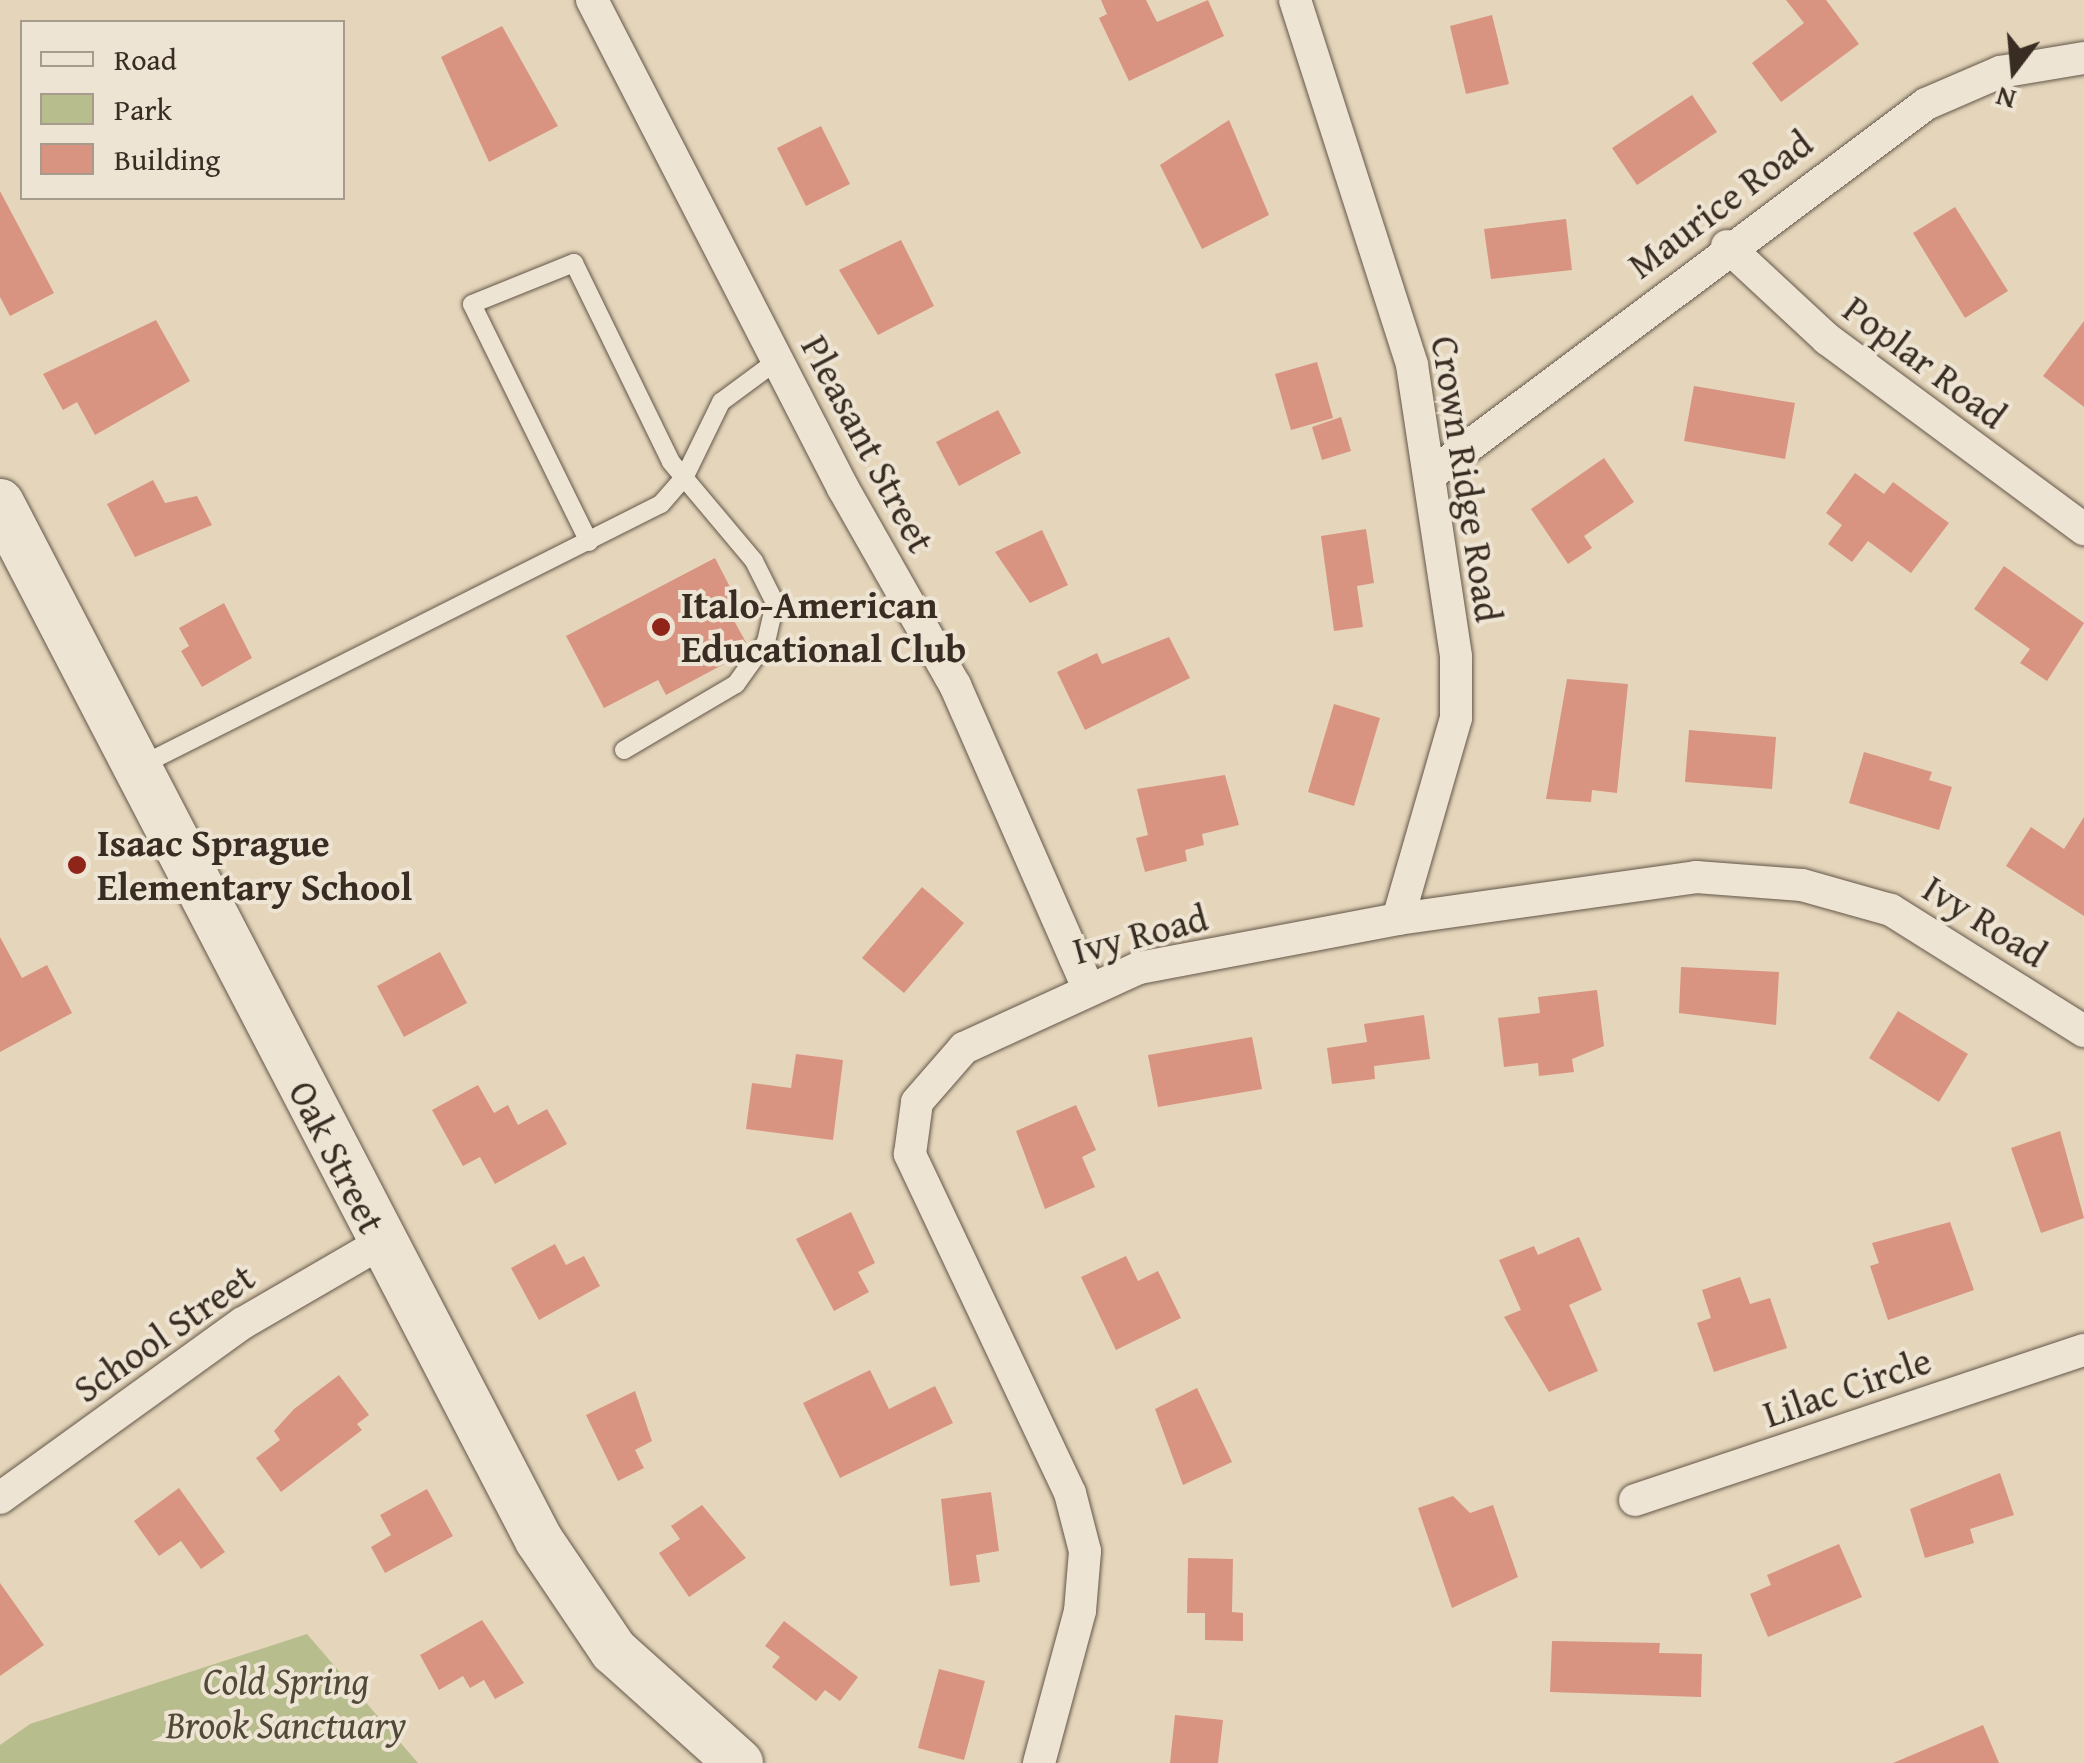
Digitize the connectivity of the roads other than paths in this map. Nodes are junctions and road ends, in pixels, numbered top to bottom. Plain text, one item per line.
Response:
1 (592, 0) edge
2 (1296, 0) edge
3 (2084, 58) edge
4 (1727, 246) junction
5 (778, 360) junction
6 (1433, 473) junction
7 (684, 478) junction
8 (0, 503) edge
9 (2084, 529) edge
10 (590, 542) junction
11 (624, 750) dead end
12 (136, 767) junction
13 (1398, 919) junction
14 (1088, 986) junction
15 (2084, 1031) edge
16 (381, 1243) junction
17 (2084, 1350) edge
18 (0, 1498) edge
19 (1635, 1500) dead end
20 (739, 1763) edge
21 (1039, 1763) edge

1 - 5 street, Pleasant Street
2 - 6 street, Crown Ridge Road
3 - 4 street, Maurice Road
4 - 6 street, Maurice Road
4 - 9 street, Poplar Road
5 - 7 lane
5 - 14 street, Pleasant Street
6 - 13 street, Crown Ridge Road
7 - 10 lane
7 - 10 lane
7 - 11 lane
8 - 12 street, Oak Street
10 - 12 lane
12 - 16 street, Oak Street
13 - 14 street, Ivy Road
13 - 15 street, Ivy Road
14 - 21 street, Ivy Road
16 - 18 street, School Street
16 - 20 street, Oak Street
17 - 19 street, Lilac Circle

